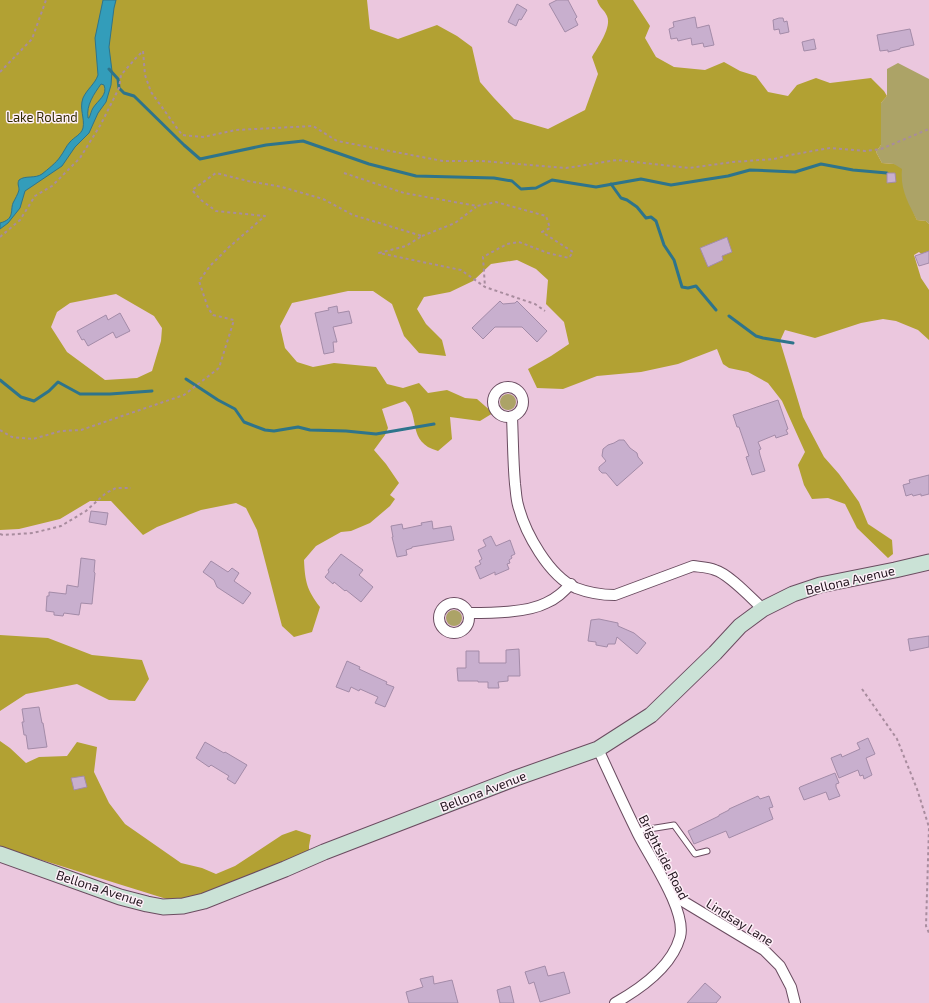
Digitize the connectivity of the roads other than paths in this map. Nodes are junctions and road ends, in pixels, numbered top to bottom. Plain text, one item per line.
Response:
1 (512, 417) dead end
2 (929, 562) edge
3 (570, 584) junction
4 (763, 609) junction
5 (469, 613) dead end
6 (598, 749) junction
7 (636, 831) junction
8 (707, 851) dead end
9 (0, 854) edge
10 (670, 894) junction
11 (615, 1003) edge
12 (795, 1003) edge

1 - 3 street
2 - 4 main road, Bellona Avenue
3 - 4 street
3 - 5 street
4 - 6 main road, Bellona Avenue
6 - 7 street, Brightside Road
6 - 9 main road, Bellona Avenue
7 - 8 lane
7 - 10 street, Brightside Road
10 - 11 street, Brightside Road
10 - 12 street, Lindsay Lane

